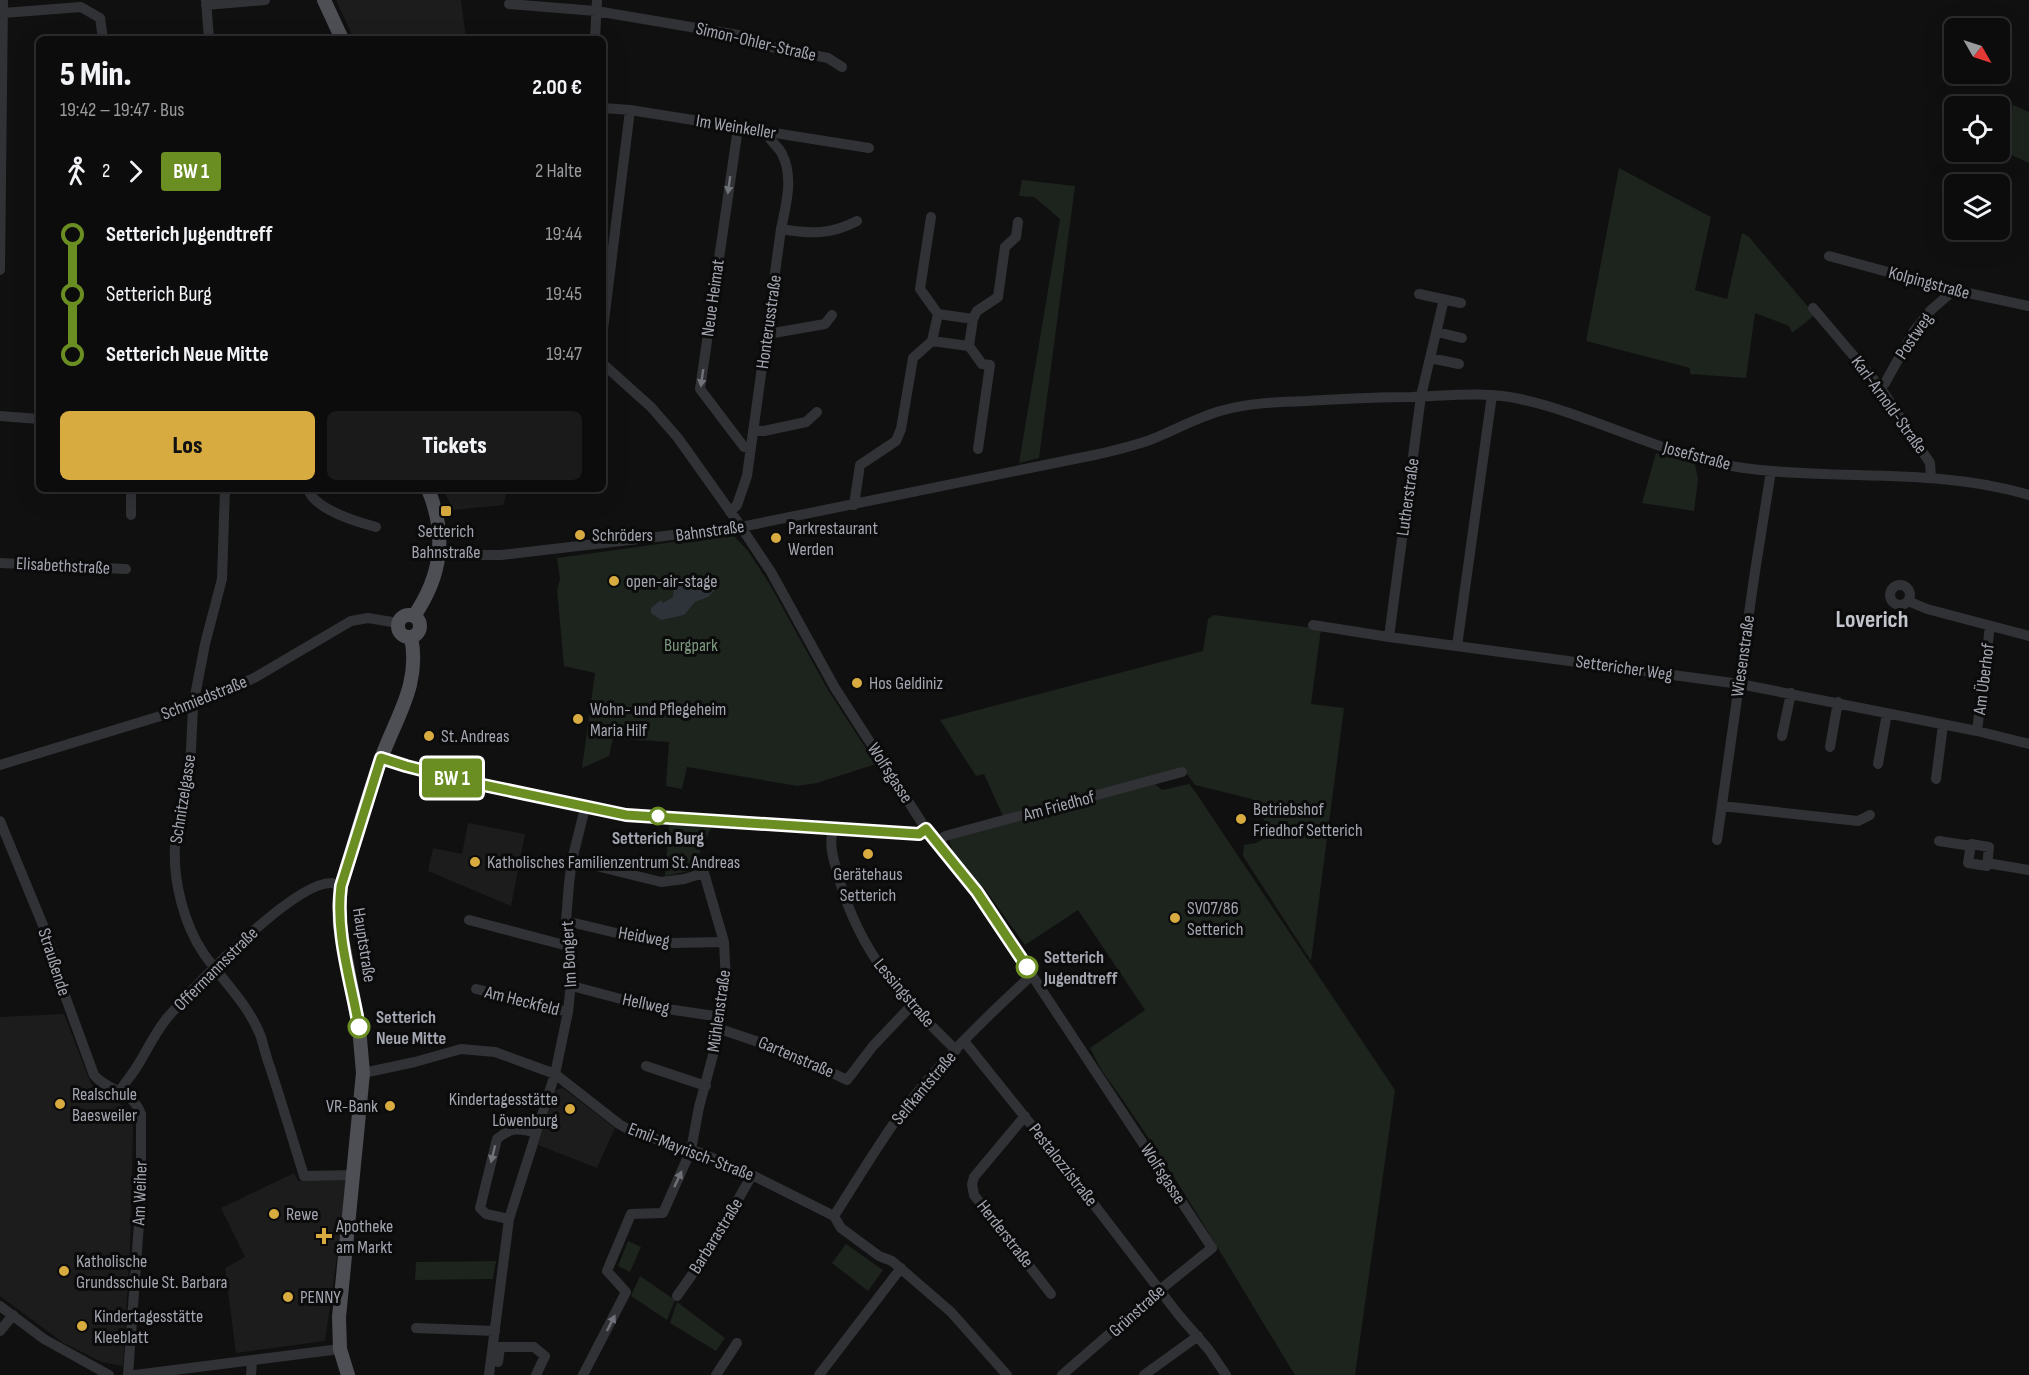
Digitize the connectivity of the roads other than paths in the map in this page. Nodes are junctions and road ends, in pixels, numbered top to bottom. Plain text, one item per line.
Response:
1 (3, 0) edge
2 (265, 0) edge
3 (324, 0) edge
4 (206, 3) edge
5 (509, 3) dead end
6 (597, 5) edge
7 (3, 13) junction
8 (103, 36) edge
9 (209, 36) edge
10 (341, 36) edge
11 (595, 36) edge
12 (842, 68) dead end
13 (606, 108) edge
14 (630, 110) junction
15 (738, 128) junction
16 (772, 132) junction
17 (869, 148) dead end
18 (931, 217) dead end
19 (857, 221) dead end
20 (1018, 222) dead end
21 (781, 229) junction
22 (1829, 256) dead end
23 (0, 270) edge
24 (1954, 290) junction
25 (1419, 294) dead end
26 (1444, 299) junction
27 (1461, 303) dead end
28 (606, 305) edge
29 (2029, 306) edge
30 (1813, 308) dead end
31 (938, 314) junction
32 (832, 315) dead end
33 (973, 319) junction
34 (1437, 332) junction
35 (768, 334) junction
36 (1462, 338) dead end
37 (932, 341) junction
38 (969, 346) junction
39 (1430, 358) junction
40 (1459, 364) dead end
41 (606, 367) edge
42 (1880, 387) junction
43 (1492, 395) junction
44 (1421, 396) junction
45 (818, 412) dead end
46 (0, 416) edge
47 (36, 419) edge
48 (753, 431) junction
49 (751, 448) junction
50 (978, 449) dead end
51 (1771, 471) junction
52 (1931, 478) junction
53 (978, 479) joint
54 (131, 492) edge
55 (225, 492) edge
56 (310, 492) edge
57 (429, 492) edge
58 (2029, 495) edge
59 (854, 505) junction
60 (730, 512) junction
61 (130, 514) dead end
62 (376, 527) dead end
63 (741, 527) junction
64 (439, 551) junction
65 (0, 563) edge
66 (126, 569) dead end
67 (1908, 602) dead end
68 (414, 616) junction
69 (398, 623) junction
70 (1312, 625) dead end
71 (1990, 626) junction
72 (2029, 636) edge
73 (411, 637) junction
74 (1389, 637) junction
75 (1457, 646) junction
76 (1740, 684) junction
77 (1791, 693) junction
78 (1838, 702) junction
79 (192, 706) junction
80 (1887, 713) junction
81 (1943, 725) junction
82 (1977, 731) junction
83 (1782, 736) dead end
84 (2029, 744) edge
85 (1830, 747) dead end
86 (381, 758) junction
87 (1878, 764) dead end
88 (0, 765) edge
89 (1182, 772) dead end
90 (1936, 779) dead end
91 (1722, 806) junction
92 (585, 808) junction
93 (1870, 815) dead end
94 (0, 821) edge
95 (833, 829) junction
96 (926, 829) junction
97 (1717, 840) dead end
98 (1939, 841) dead end
99 (937, 843) junction
100 (1971, 846) junction
101 (572, 860) junction
102 (1987, 863) junction
103 (2029, 870) edge
104 (341, 886) junction
105 (469, 920) dead end
106 (566, 921) junction
107 (724, 942) junction
108 (572, 947) junction
109 (214, 967) junction
110 (1032, 975) junction
111 (572, 986) junction
112 (476, 989) dead end
113 (911, 1006) junction
114 (568, 1012) junction
115 (722, 1017) junction
116 (720, 1029) junction
117 (964, 1041) junction
118 (956, 1050) junction
119 (646, 1066) dead end
120 (363, 1073) junction
121 (555, 1074) junction
122 (706, 1086) junction
123 (120, 1091) junction
124 (1025, 1116) junction
125 (536, 1132) junction
126 (692, 1150) junction
127 (354, 1175) junction
128 (752, 1175) junction
129 (834, 1216) junction
130 (509, 1219) junction
131 (1212, 1248) joint
132 (901, 1268) junction
133 (1161, 1289) junction
134 (1052, 1293) dead end
135 (677, 1296) dead end
136 (0, 1306) edge
137 (13, 1315) junction
138 (416, 1328) dead end
139 (0, 1331) edge
140 (495, 1332) junction
141 (1198, 1336) junction
142 (737, 1343) dead end
143 (340, 1350) junction
144 (252, 1359) junction
145 (109, 1375) edge
146 (128, 1375) edge
147 (135, 1375) edge
148 (251, 1375) edge
149 (348, 1375) edge
150 (489, 1375) edge
151 (496, 1375) edge
152 (536, 1375) edge
153 (583, 1375) edge
154 (716, 1375) edge
155 (819, 1375) edge
156 (1007, 1375) edge
157 (1062, 1375) edge
158 (1144, 1375) edge
159 (1226, 1375) edge

1 - 7 street
2 - 4 street
3 - 10 main road
4 - 9 street
5 - 6 street, Simon-Ohler-Straße
6 - 11 street
6 - 12 street, Simon-Ohler-Straße
7 - 8 street
7 - 23 street
13 - 14 street, Im Weinkeller
14 - 15 street, Im Weinkeller
14 - 28 street
15 - 16 street, Im Weinkeller
15 -> 49 street, Neue Heimat
16 - 17 street, Im Weinkeller
16 - 21 street, Honterusstraße
18 - 31 street
19 - 21 street
20 - 33 street
21 - 35 street, Honterusstraße
22 - 24 street, Kolpingstraße
24 - 29 street, Kolpingstraße
24 - 42 street, Postweg
25 - 26 street
26 - 27 street
26 - 34 street, Lutherstraße
30 - 42 street, Karl-Arnold-Straße
31 - 33 street
31 - 37 street
32 - 35 street
33 - 38 street
34 - 36 street
34 - 39 street, Lutherstraße
35 - 48 street, Honterusstraße
37 - 38 street
37 - 59 street
38 - 50 street
39 - 40 street
39 - 44 street, Lutherstraße
41 - 60 street, Wolfsgasse
42 - 52 street, Karl-Arnold-Straße
43 - 44 street, Josefstraße
43 - 51 street, Josefstraße
43 - 75 street
44 - 53 street, Josefstraße
44 - 74 street, Lutherstraße
45 - 48 street
46 - 47 street
48 - 49 street, Honterusstraße
49 - 60 street, Honterusstraße
51 - 52 street, Josefstraße
51 - 76 street, Wiesenstraße
52 - 58 street, Josefstraße
53 - 59 street, Bahnstraße
54 - 61 street
55 - 79 street, Schnitzelgasse
56 - 62 street
57 - 64 main road
59 - 63 street, Bahnstraße
60 - 63 street, Wolfsgasse
63 - 64 street, Bahnstraße
63 - 96 street, Wolfsgasse
64 - 68 main road
65 - 66 street, Elisabethstraße
67 - 71 street, Am Überhof
68 - 69 main road
68 - 73 main road
69 - 73 main road
69 - 79 street, Schmiedstraße
70 - 74 street, Settericher Weg
71 - 72 street, Am Überhof
71 - 82 street, Am Überhof
73 - 86 main road, Hauptstraße
74 - 75 street, Settericher Weg
75 - 76 street, Settericher Weg
76 - 77 street, Settericher Weg
76 - 91 street, Wiesenstraße
77 - 78 street, Settericher Weg
77 - 83 street
78 - 80 street, Settericher Weg
78 - 85 street
79 - 88 street, Schmiedstraße
79 - 109 street, Schnitzelgasse
80 - 81 street, Settericher Weg
80 - 87 street
81 - 82 street, Settericher Weg
81 - 90 street
82 - 84 street, Settericher Weg
86 - 92 street
86 - 104 main road, Hauptstraße
89 - 99 street, Am Friedhof
91 - 93 street
91 - 97 street, Wiesenstraße
92 - 95 street
92 - 101 street, Im Bongert
94 - 123 street, Straußende
95 - 96 street
95 - 113 street, Lessingstraße
96 - 99 street, Wolfsgasse
98 - 100 street
99 - 110 street, Wolfsgasse
100 - 102 street
100 - 102 street
101 - 106 street, Im Bongert
101 - 107 street, Mühlenstraße
102 - 103 street
104 - 109 street, Offermannsstraße
104 - 120 main road, Hauptstraße
105 - 108 street
106 - 107 street, Heidweg
106 - 108 street, Im Bongert
107 - 115 street, Mühlenstraße
108 - 111 street, Im Bongert
109 - 123 street, Offermannsstraße
109 - 127 street, Schnitzelgasse
110 - 117 street, Selfkantstraße
110 - 131 street, Wolfsgasse
111 - 114 street, Im Bongert
111 - 115 street, Hellweg
112 - 114 street, Am Heckfeld
113 - 116 street, Gartenstraße
113 - 118 street, Lessingstraße
114 - 121 street, Im Bongert
115 - 116 street, Mühlenstraße
116 - 122 street, Mühlenstraße
117 - 118 street, Selfkantstraße
117 - 124 street, Pestalozzistraße
118 - 129 street, Selfkantstraße
119 - 122 street
120 - 121 street, Emil-Mayrisch-Straße
120 - 127 main road, Hauptstraße
121 - 125 street, Im Bongert
121 - 126 street, Emil-Mayrisch-Straße
122 - 126 street, Mühlenstraße
123 - 146 street, Am Weiher
124 - 133 street, Pestalozzistraße
124 - 134 street, Herderstraße
125 - 130 street, Im Bongert
125 -> 130 street
126 - 128 street, Emil-Mayrisch-Straße
153 -> 126 street, Mühlenstraße
127 - 143 main road, Hauptstraße
128 - 129 street, Emil-Mayrisch-Straße
128 - 135 street, Barbarastraße
129 - 132 street, Emil-Mayrisch-Straße
130 - 140 street, Im Bongert
131 - 133 street, Grünstraße
132 - 155 street
132 - 156 street, Emil-Mayrisch-Straße
133 - 141 street, Pestalozzistraße
133 - 157 street, Grünstraße
136 - 137 street
137 - 139 street
137 - 145 street
138 - 140 street
140 - 150 street, Im Bongert
141 - 158 street
141 - 159 street, Pestalozzistraße
142 - 154 street
143 - 144 street
143 - 149 main road, Hauptstraße
144 - 147 street
144 - 148 street
151 - 152 street

